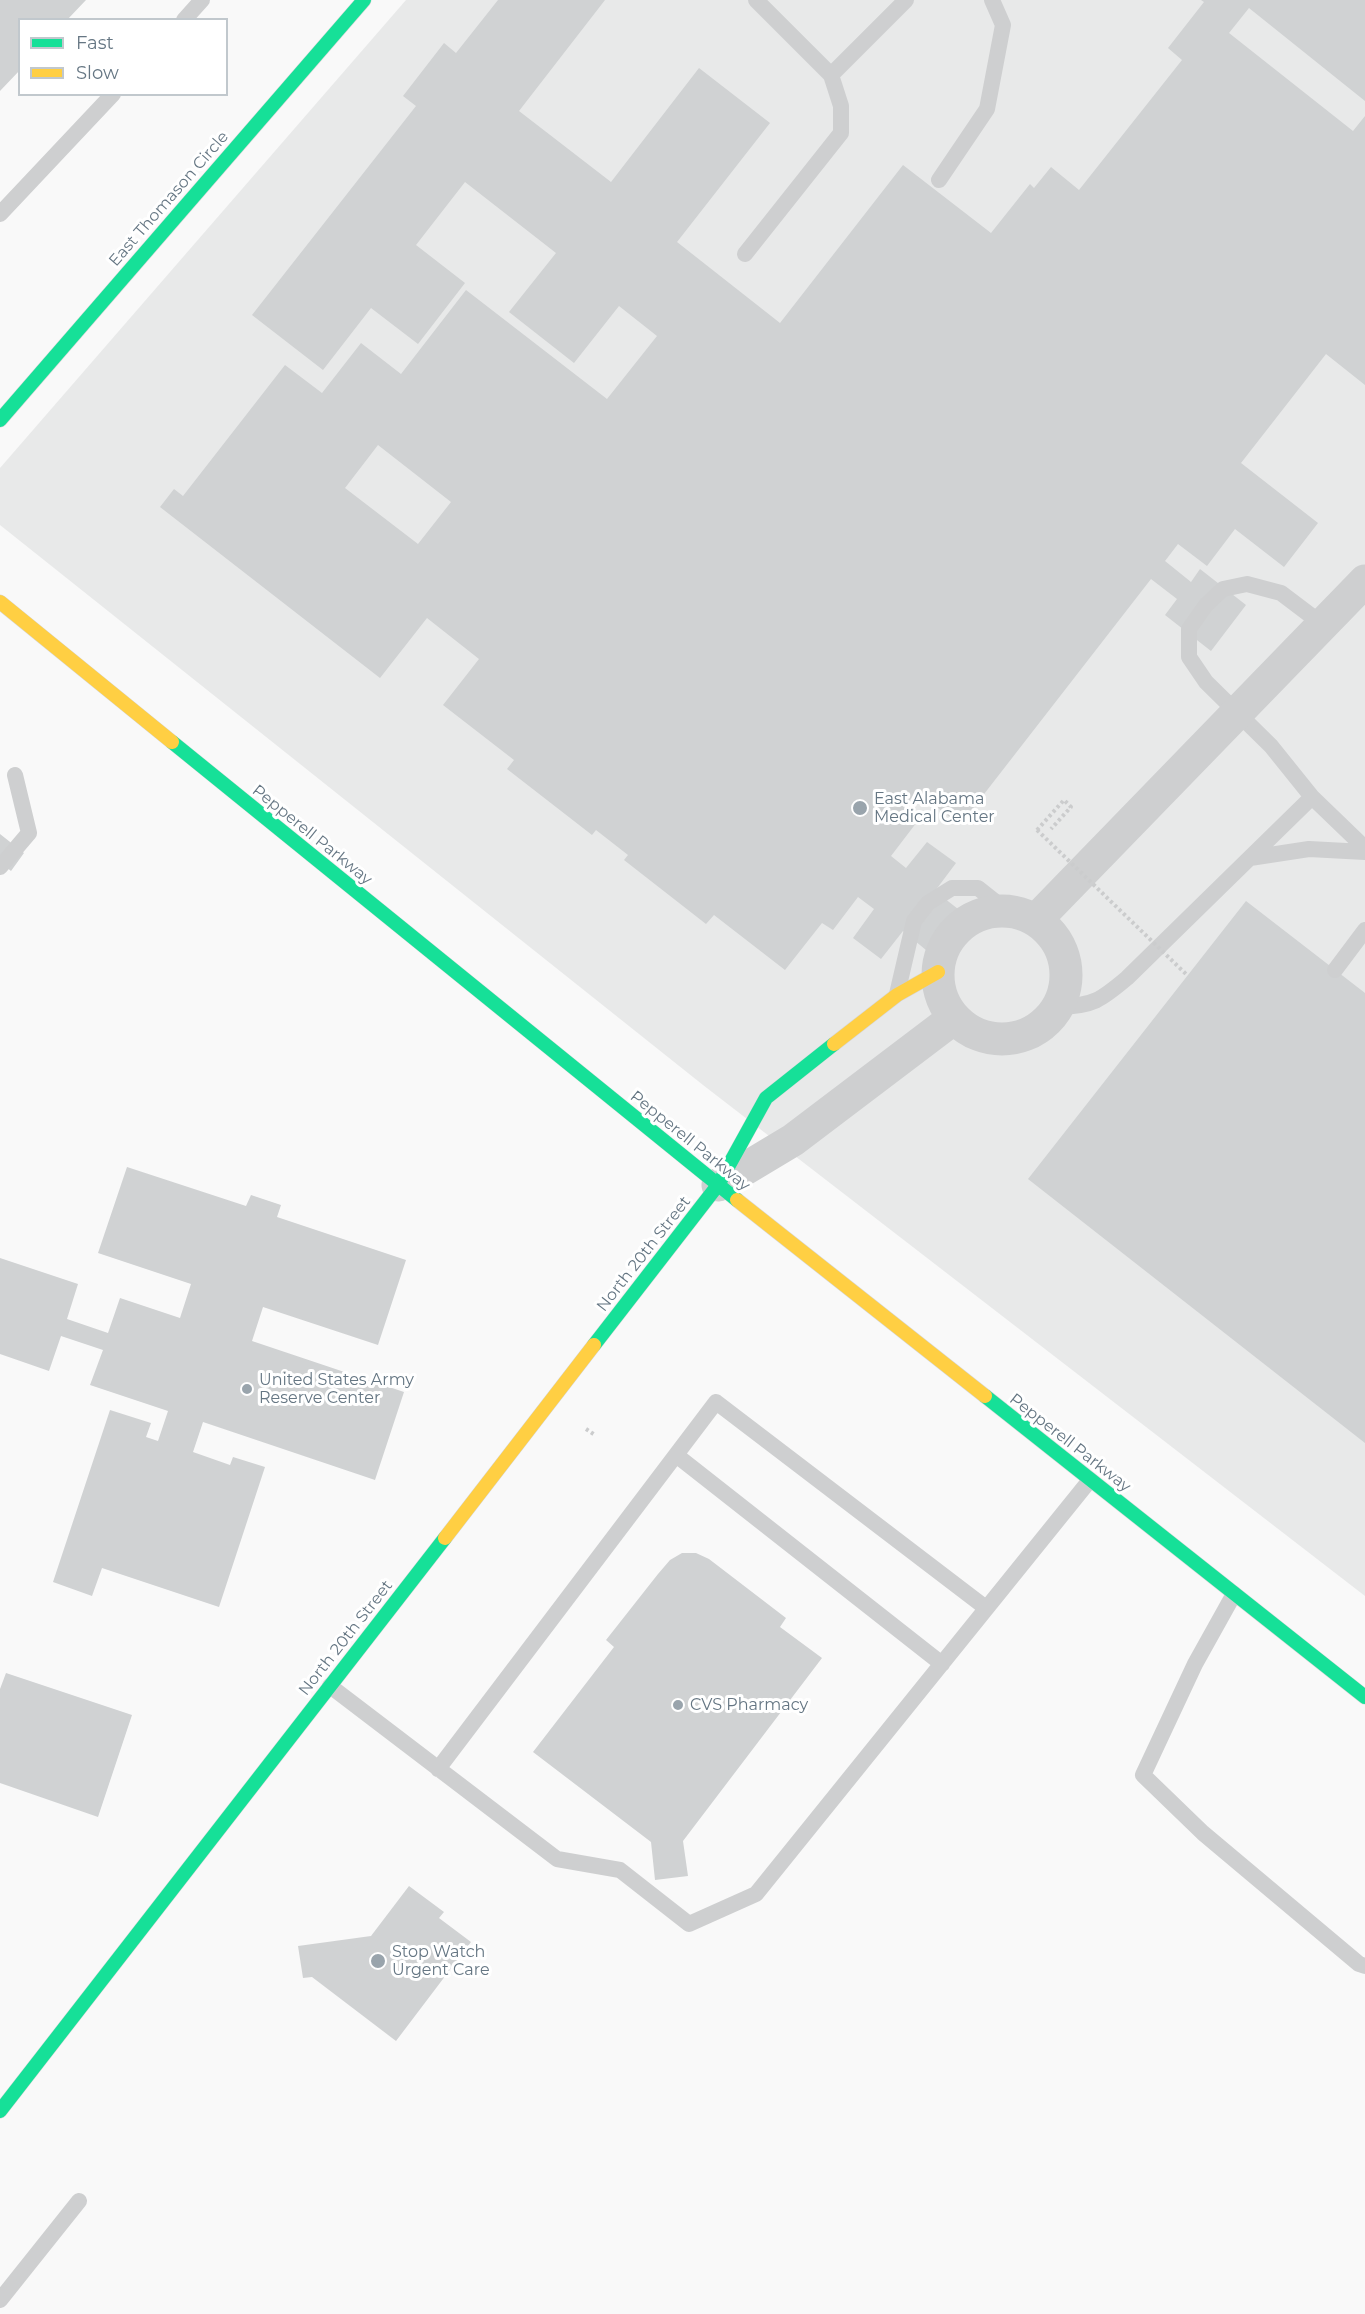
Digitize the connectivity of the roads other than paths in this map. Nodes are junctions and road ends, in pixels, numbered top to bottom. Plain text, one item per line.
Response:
1 (202, 0) edge
2 (364, 0) edge
3 (756, 0) edge
4 (905, 0) edge
5 (992, 0) edge
6 (186, 18) edge
7 (831, 75) junction
8 (111, 96) edge
9 (939, 180) dead end
10 (0, 214) edge
11 (745, 254) dead end
12 (0, 420) edge
13 (1365, 581) edge
14 (0, 602) edge
15 (1322, 624) junction
16 (1238, 713) junction
17 (7, 774) edge
18 (1312, 796) junction
19 (1365, 850) edge
20 (1250, 858) junction
21 (0, 867) edge
22 (1021, 915) junction
23 (1365, 930) edge
24 (1335, 970) dead end
25 (938, 972) junction
26 (897, 995) junction
27 (1059, 1007) junction
28 (954, 1018) junction
29 (718, 1185) junction
30 (676, 1455) junction
31 (1090, 1480) junction
32 (1234, 1594) junction
33 (986, 1608) junction
34 (942, 1664) junction
35 (330, 1686) junction
36 (1365, 1697) edge
37 (438, 1768) junction
38 (1365, 1966) edge
39 (0, 2111) edge
40 (79, 2201) dead end
41 (0, 2300) edge

1 - 6 lane
2 - 12 street, East Thomason Circle
3 - 7 lane
4 - 7 lane
5 - 9 lane
7 - 11 lane
8 - 10 lane
13 - 15 street
14 - 29 street, Pepperell Parkway
15 - 16 street
15 - 16 lane
16 - 18 lane
16 - 22 street
17 - 21 lane
18 - 19 lane
18 - 20 lane
19 - 20 lane
20 - 27 lane
22 - 25 street
22 - 26 lane
22 - 27 street
23 - 24 lane
25 - 26 street, North 20th Street
25 - 28 street
26 - 29 street, North 20th Street
27 - 28 street
28 - 29 street
29 - 31 street, Pepperell Parkway
29 - 35 street, North 20th Street
30 - 33 lane
30 - 34 lane
30 - 37 lane
31 - 32 street, Pepperell Parkway
31 - 33 lane
32 - 36 street, Pepperell Parkway
32 - 38 lane
33 - 34 lane
34 - 37 lane
35 - 37 lane
35 - 39 street, North 20th Street
40 - 41 lane

